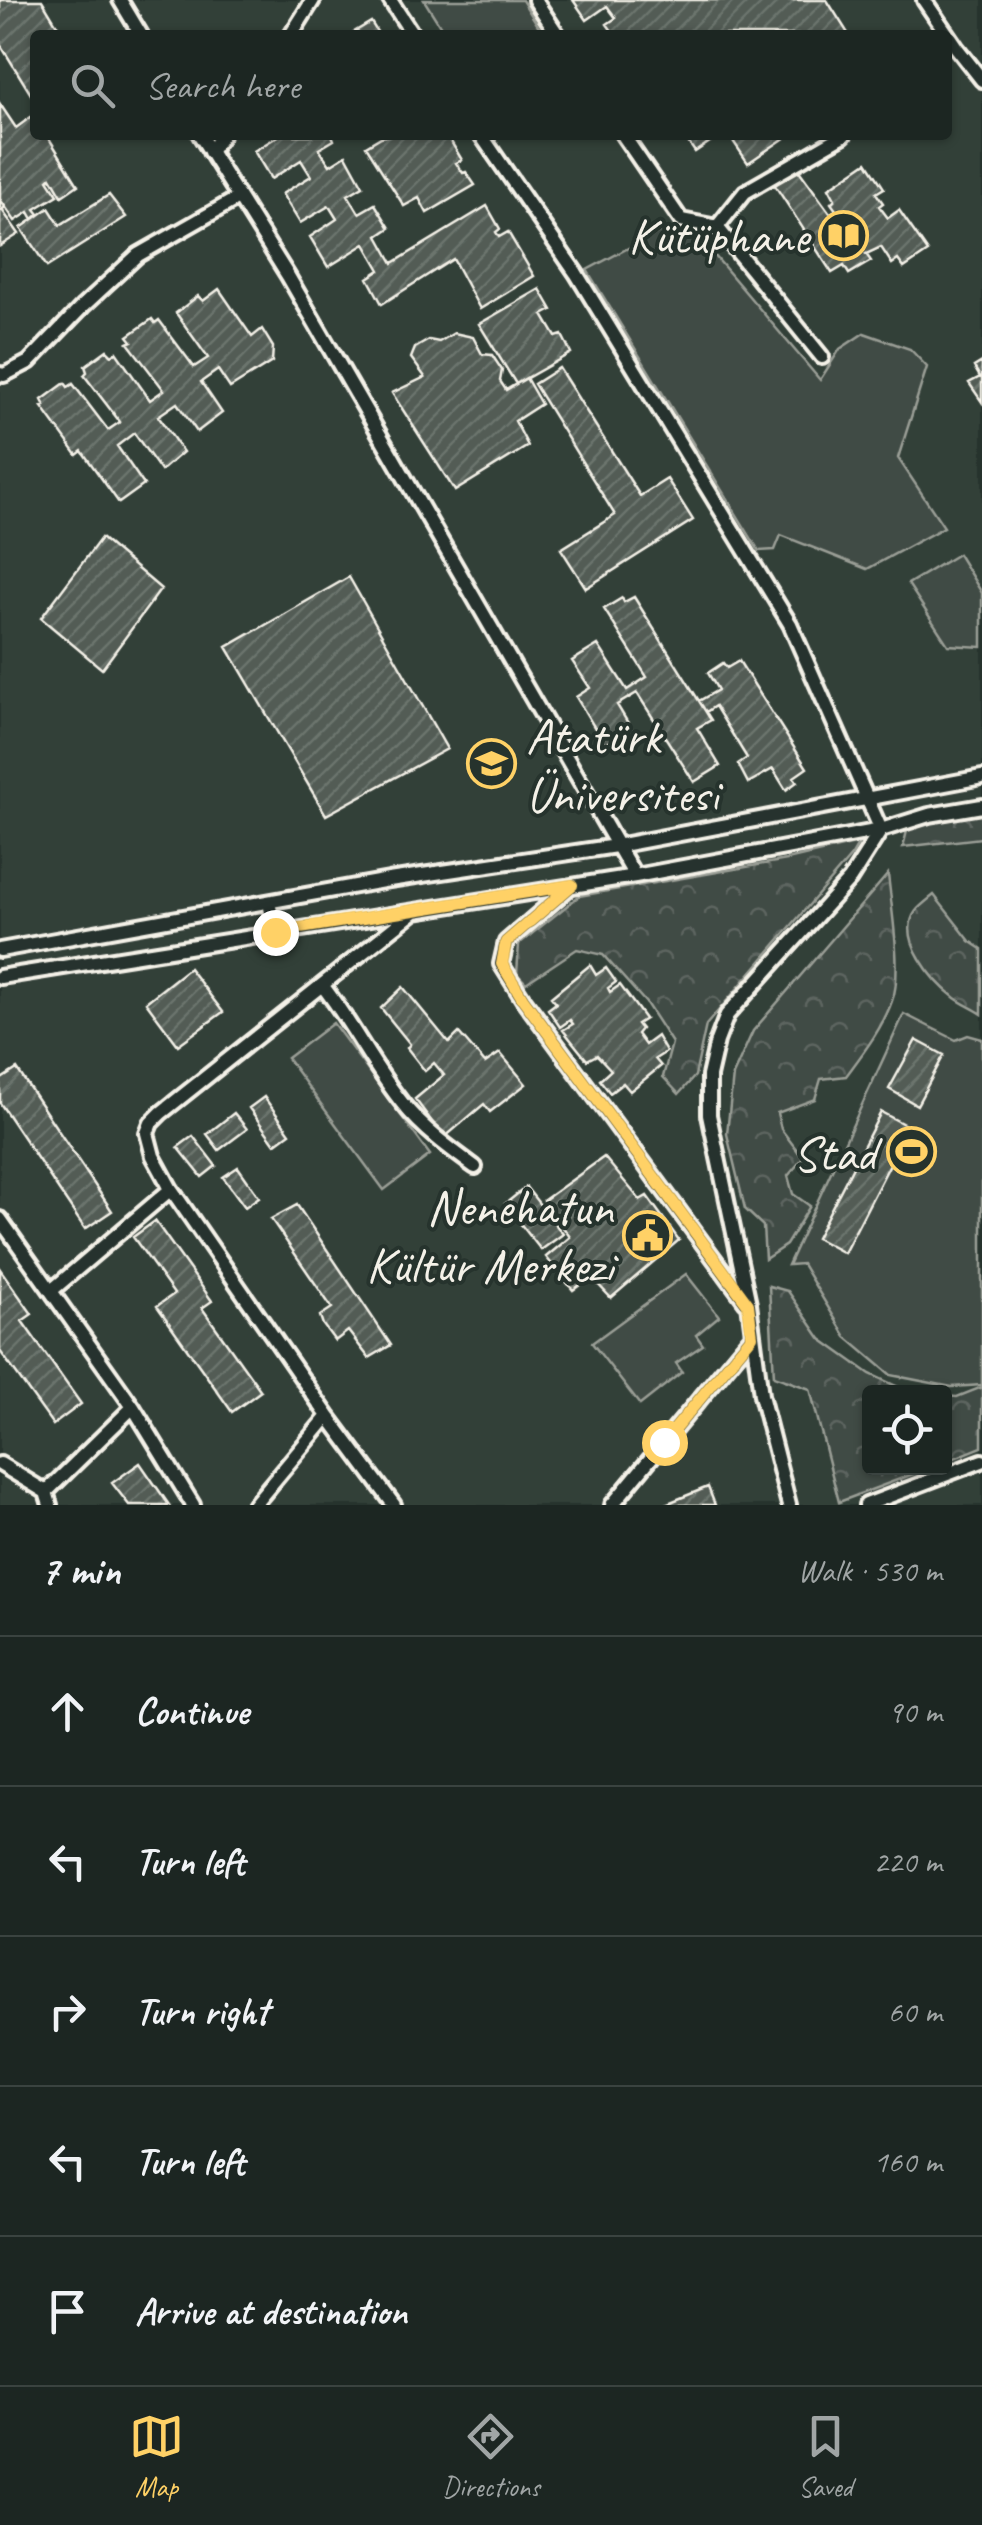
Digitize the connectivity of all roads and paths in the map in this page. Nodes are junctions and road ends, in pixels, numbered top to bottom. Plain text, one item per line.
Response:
1 (120, 0) edge
2 (313, 0) edge
3 (390, 0) edge
4 (534, 0) edge
5 (924, 0) edge
6 (138, 30) edge
7 (294, 30) edge
8 (410, 30) edge
9 (555, 30) edge
10 (940, 30) edge
11 (952, 51) edge
12 (982, 80) edge
13 (203, 140) edge
14 (218, 140) edge
15 (484, 140) edge
16 (626, 140) edge
17 (835, 140) edge
18 (210, 152) junction
19 (238, 198) junction
20 (717, 227) junction
21 (822, 356) dead end
22 (1, 376) edge
23 (982, 776) edge
24 (868, 799) junction
25 (982, 806) edge
26 (880, 830) junction
27 (616, 846) junction
28 (634, 876) junction
29 (572, 885) junction
30 (270, 902) junction
31 (417, 910) junction
32 (275, 932) junction
33 (57, 940) junction
34 (0, 950) edge
35 (64, 967) junction
36 (0, 977) edge
37 (322, 985) junction
38 (475, 1167) dead end
39 (171, 1189) junction
40 (0, 1219) edge
41 (51, 1291) junction
42 (748, 1304) junction
43 (752, 1336) junction
44 (133, 1407) junction
45 (328, 1416) junction
46 (982, 1461) edge
47 (0, 1464) edge
48 (48, 1498) edge
49 (194, 1505) edge
50 (254, 1505) edge
51 (394, 1505) edge
52 (612, 1505) edge
53 (788, 1505) edge
54 (866, 1505) edge

1 - 6 street
2 - 7 street
3 - 8 street
4 - 9 street
5 - 10 street
11 - 12 street
13 - 18 street
14 - 18 street
15 - 24 street
16 - 20 street
17 - 20 street
18 - 19 street
19 - 22 street
19 - 27 street
20 - 21 street
23 - 24 street
24 - 26 street
24 - 27 street
25 - 26 street
26 - 28 street
26 - 42 street
27 - 28 street
27 - 30 street
28 - 29 street
29 - 31 street
29 - 42 street
30 - 32 street
30 - 33 street
31 - 32 street
31 - 37 street
32 - 35 street
33 - 34 street
33 - 35 street
35 - 36 street
37 - 38 street
37 - 39 street
39 - 41 street
39 - 45 street
40 - 41 street
41 - 44 street
42 - 43 street
43 - 52 street
43 - 53 street
44 - 48 street
44 - 49 street
45 - 50 street
45 - 51 street
46 - 54 street
47 - 48 street

